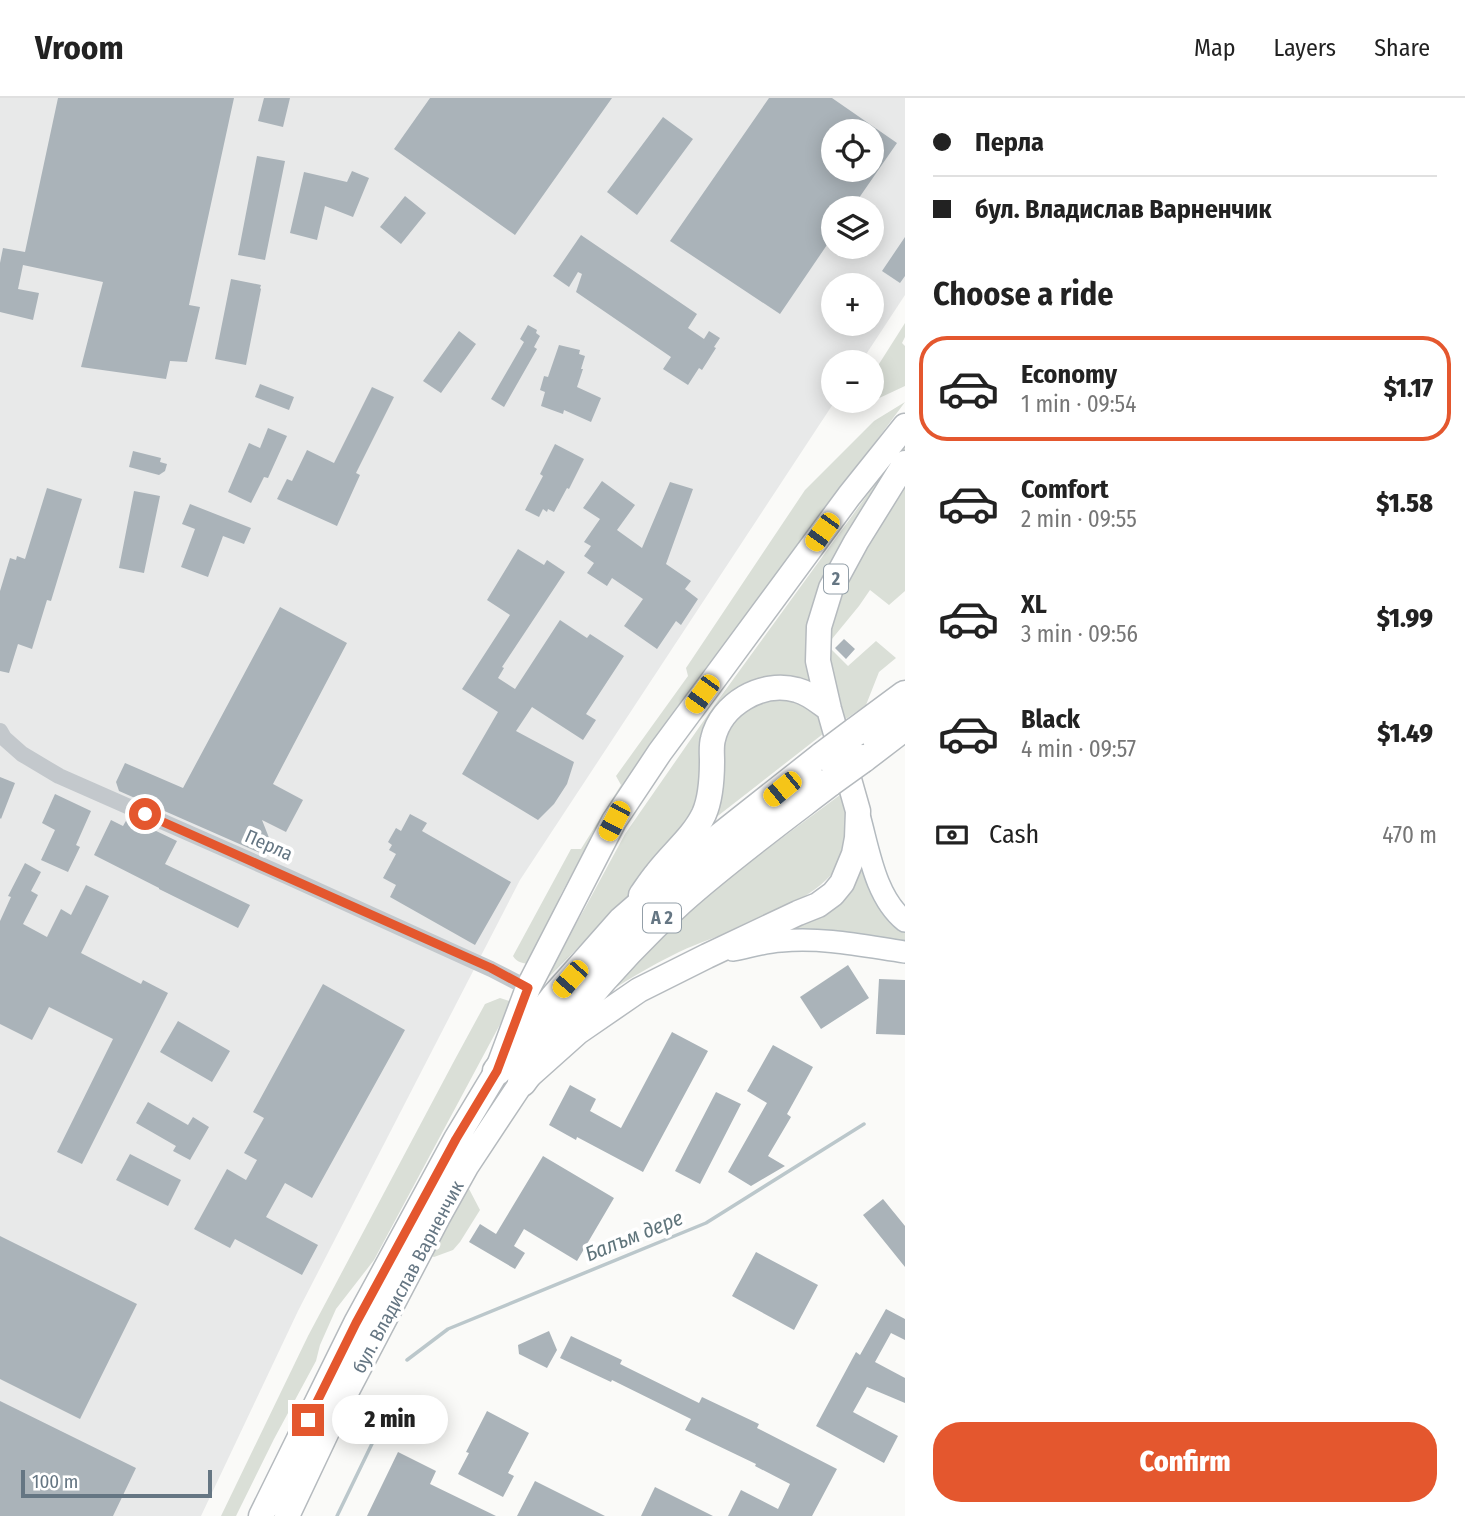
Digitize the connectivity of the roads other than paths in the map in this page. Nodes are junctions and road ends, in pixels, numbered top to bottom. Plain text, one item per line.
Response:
1 (905, 426) edge
2 (905, 463) edge
3 (905, 695) edge
4 (829, 709) junction
5 (905, 726) edge
6 (0, 731) edge
7 (859, 745) junction
8 (827, 769) junction
9 (858, 811) junction
10 (622, 921) junction
11 (905, 921) edge
12 (905, 952) edge
13 (707, 956) junction
14 (528, 988) junction
15 (510, 1076) junction
16 (261, 1516) edge
17 (287, 1516) edge

1 - 14 main road, 2
2 - 4 main road, 2
3 - 7 highway, A 2
4 - 9 main road, 2
4 - 10 main road
5 - 7 highway, A 2
6 - 14 street, Перла
7 - 8 highway, A 2, bridge
8 - 10 highway, A 2
8 - 15 highway, A 2
9 - 11 street
9 - 13 main road, 2
10 - 15 highway, A 2
12 - 13 street
13 - 15 main road, 2
14 - 15 main road, бул. Владислав Варненчик / 2
15 - 16 main road, бул. Владислав Варненчик
15 - 17 main road, бул. Владислав Варненчик

